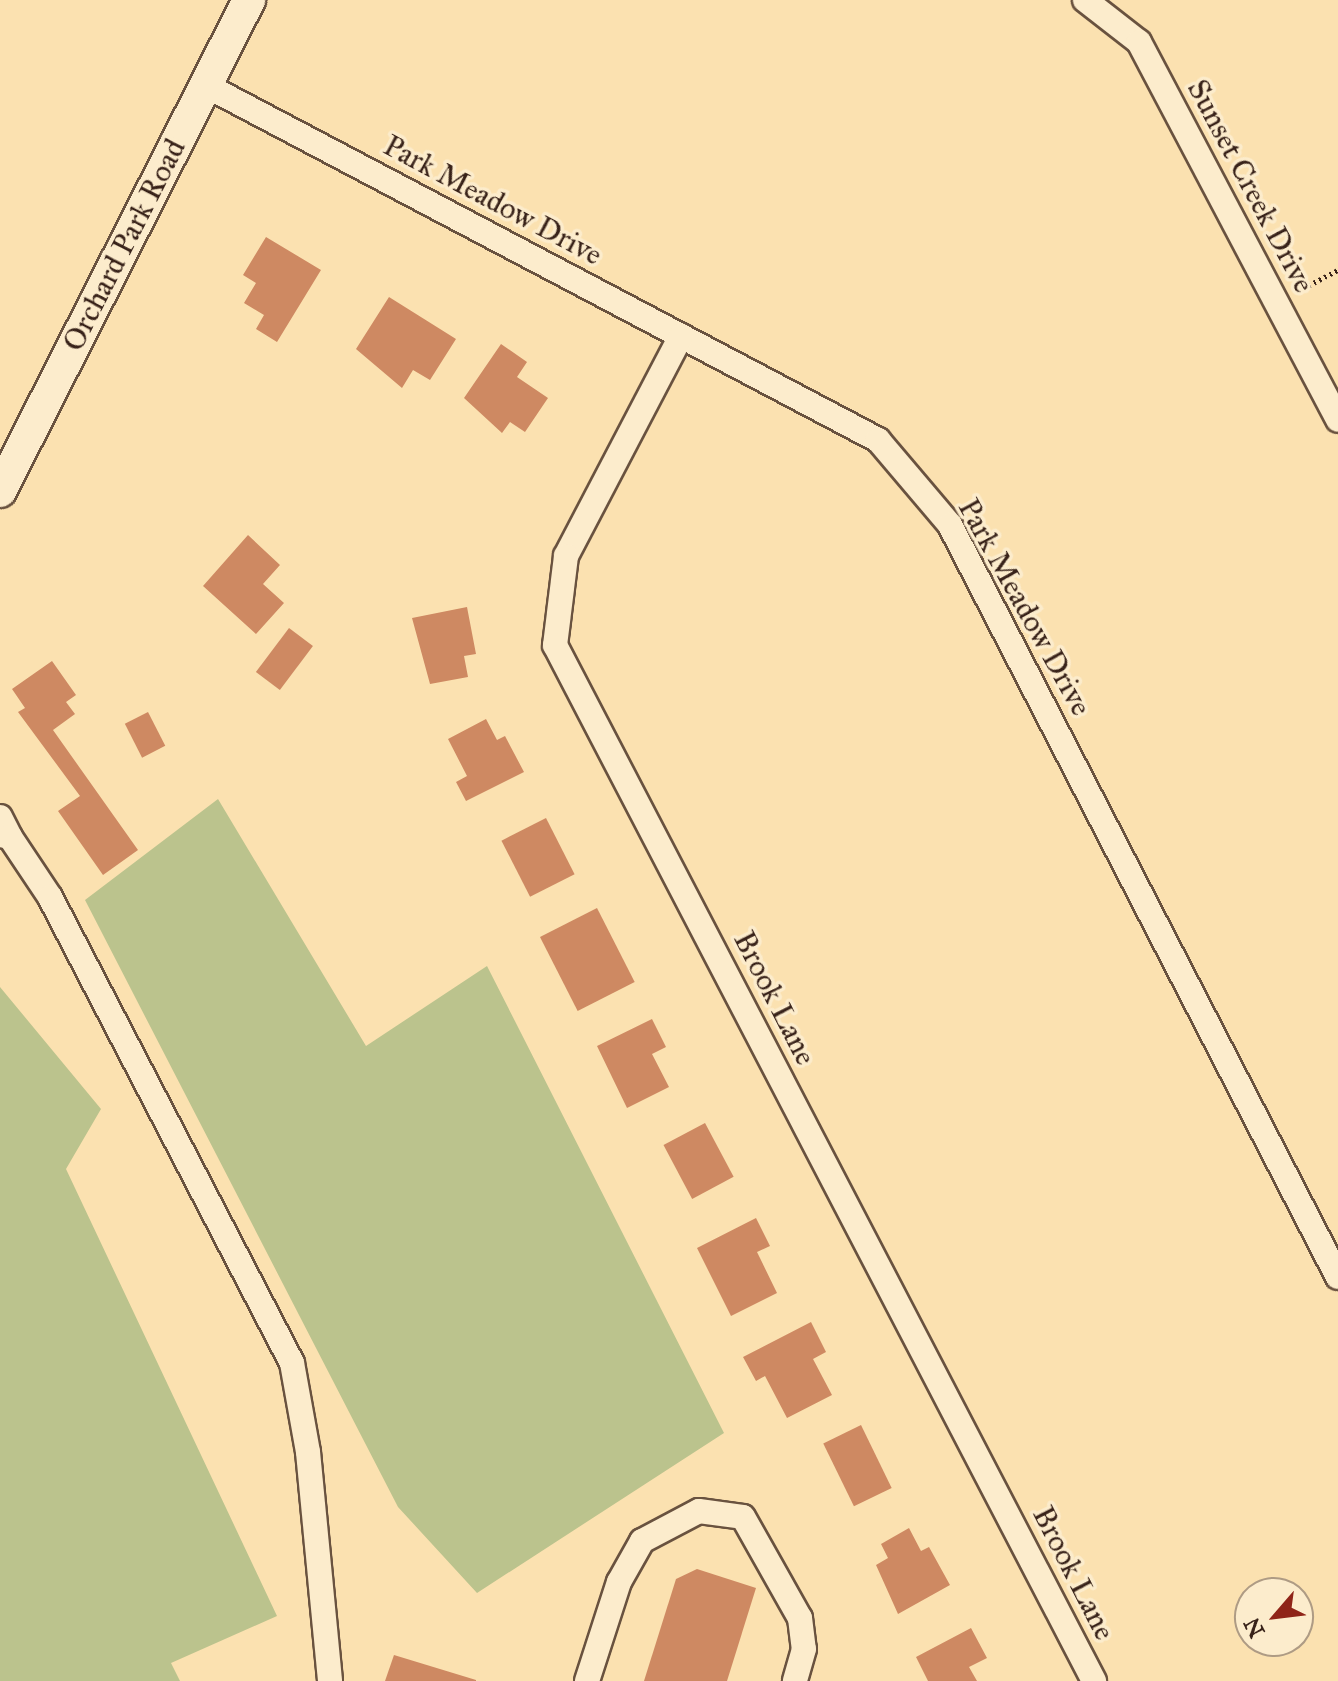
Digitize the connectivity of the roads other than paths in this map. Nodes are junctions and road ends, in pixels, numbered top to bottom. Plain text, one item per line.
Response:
1 (249, 0) edge
2 (1085, 0) edge
3 (207, 86) junction
4 (681, 336) junction
5 (1338, 420) edge
6 (0, 491) edge
7 (3, 829) edge
8 (1338, 1277) edge
9 (330, 1681) edge
10 (587, 1681) edge
11 (795, 1681) edge
12 (1094, 1681) edge

1 - 3 main road, Orchard Park Road
2 - 5 street, Sunset Creek Drive
3 - 4 street, Park Meadow Drive
3 - 6 main road, Orchard Park Road
4 - 8 street, Park Meadow Drive
4 - 12 street, Brook Lane
7 - 9 street
10 - 11 street

